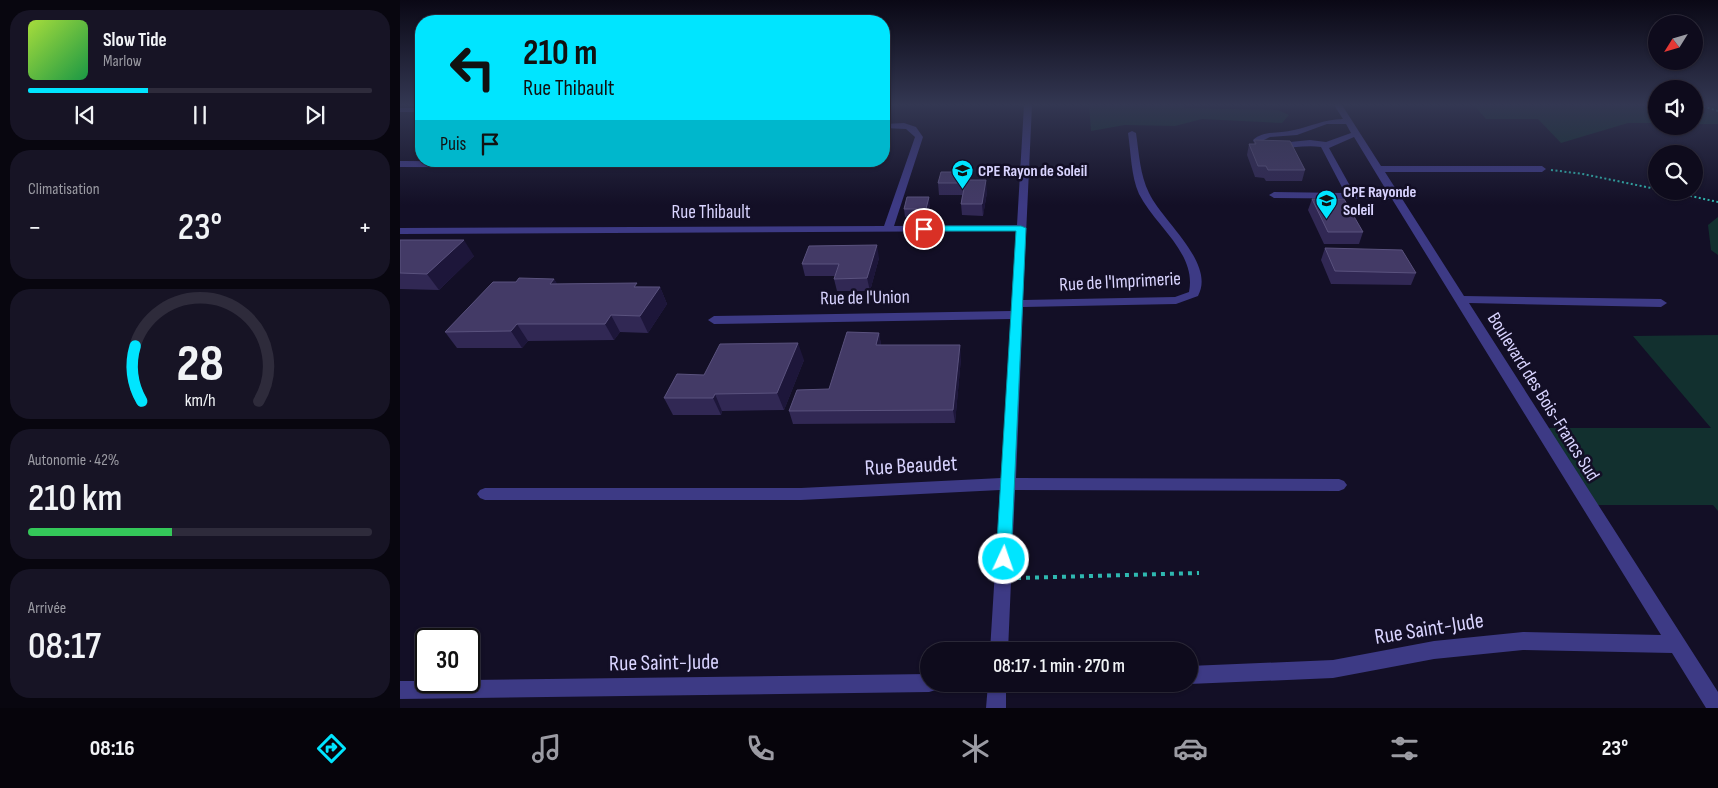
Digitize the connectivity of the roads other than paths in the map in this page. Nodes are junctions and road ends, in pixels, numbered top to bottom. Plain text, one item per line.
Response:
1 (920, 138) edge
2 (1026, 138) edge
3 (1133, 138) edge
4 (1262, 138) edge
5 (1345, 138) edge
6 (1359, 138) edge
7 (1327, 145) junction
8 (400, 164) edge
9 (415, 164) edge
10 (1378, 169) junction
11 (1542, 169) road end
12 (1274, 195) dead end
13 (1351, 196) junction
14 (1395, 196) junction
15 (1021, 228) junction
16 (888, 229) junction
17 (400, 231) edge
18 (1460, 299) junction
19 (1661, 303) dead end
20 (1018, 310) junction
21 (714, 320) dead end
22 (1008, 484) junction
23 (1339, 485) dead end
24 (485, 494) dead end
25 (999, 642) edge
26 (1677, 644) junction
27 (1198, 675) edge
28 (920, 684) edge
29 (400, 690) edge
30 (997, 692) edge
31 (996, 708) edge
32 (1717, 708) edge

1 - 16 street
2 - 15 street
3 - 20 street, Rue de l'Imprimerie
4 - 7 street
5 - 7 street
6 - 10 street, Boulevard des Bois-Francs Sud
7 - 13 street
8 - 9 street
10 - 11 street
10 - 14 street, Boulevard des Bois-Francs Sud
12 - 13 street
13 - 14 street
14 - 18 street, Boulevard des Bois-Francs Sud
15 - 16 street, Rue Thibault
15 - 20 street
16 - 17 street, Rue Thibault
18 - 19 street
18 - 26 street, Boulevard des Bois-Francs Sud
20 - 21 street, Rue de l'Union
20 - 22 street
22 - 23 street, Rue Beaudet
22 - 24 street, Rue Beaudet
22 - 25 street
26 - 27 street, Rue Saint-Jude
26 - 32 street, Boulevard des Bois-Francs Sud
28 - 29 street, Rue Saint-Jude
30 - 31 street

